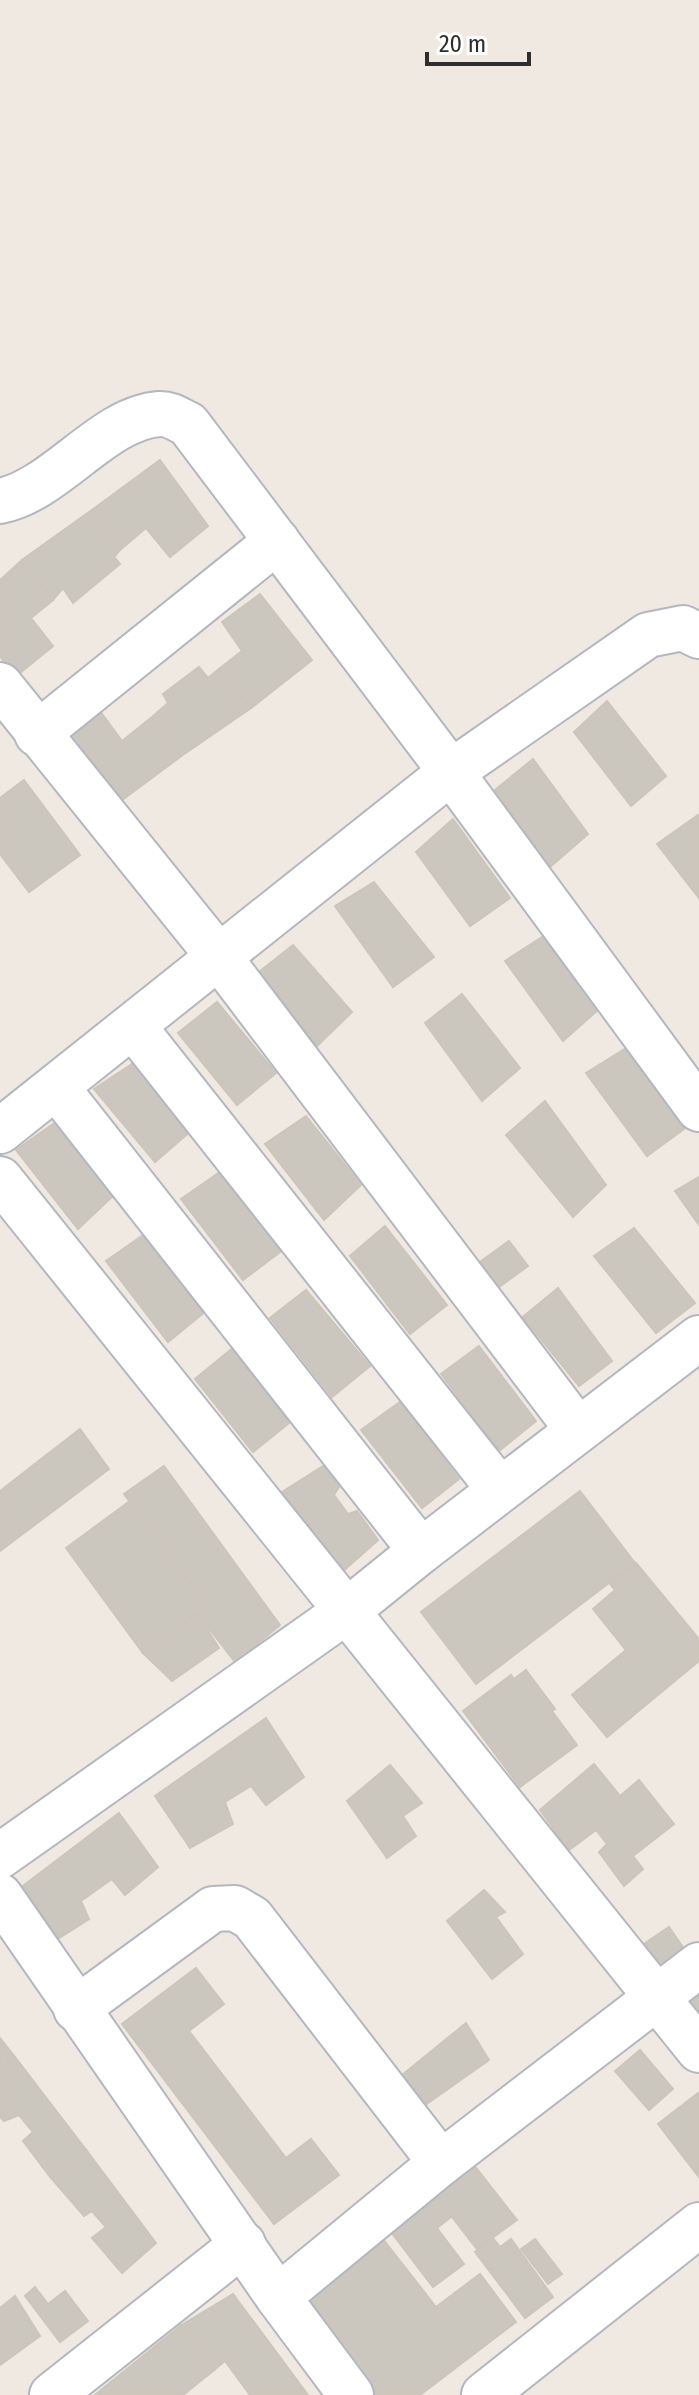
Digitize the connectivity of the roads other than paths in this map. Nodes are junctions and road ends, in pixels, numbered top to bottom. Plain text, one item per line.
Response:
1 (0, 501) edge
2 (277, 541) junction
3 (699, 636) edge
4 (0, 685) edge
5 (37, 734) junction
6 (451, 772) junction
7 (219, 957) junction
8 (133, 1026) junction
9 (57, 1088) junction
10 (699, 1109) edge
11 (0, 1131) edge
12 (0, 1179) edge
13 (699, 1338) edge
14 (578, 1430) junction
15 (500, 1490) junction
16 (421, 1551) junction
17 (348, 1610) junction
18 (0, 1856) edge
19 (0, 1896) edge
20 (699, 1965) edge
21 (659, 1997) junction
22 (76, 2009) junction
23 (699, 2050) edge
24 (441, 2163) junction
25 (699, 2225) edge
26 (243, 2244) junction
27 (278, 2297) junction
28 (52, 2395) edge
29 (351, 2395) edge
30 (484, 2395) edge

1 - 2 street
2 - 5 street
2 - 6 street
3 - 6 street
4 - 5 street
5 - 7 street
6 - 7 street
6 - 10 street
7 - 8 street
7 - 14 street
8 - 9 street
8 - 15 street
9 - 11 street
9 - 16 street
12 - 17 street
13 - 14 street
14 - 15 street
15 - 16 street
16 - 17 street
17 - 18 street
17 - 21 street
19 - 22 street
20 - 21 street
21 - 23 street
21 - 24 street
22 - 24 street
22 - 26 street
24 - 27 street
25 - 30 street
26 - 27 street
26 - 28 street
27 - 29 street

